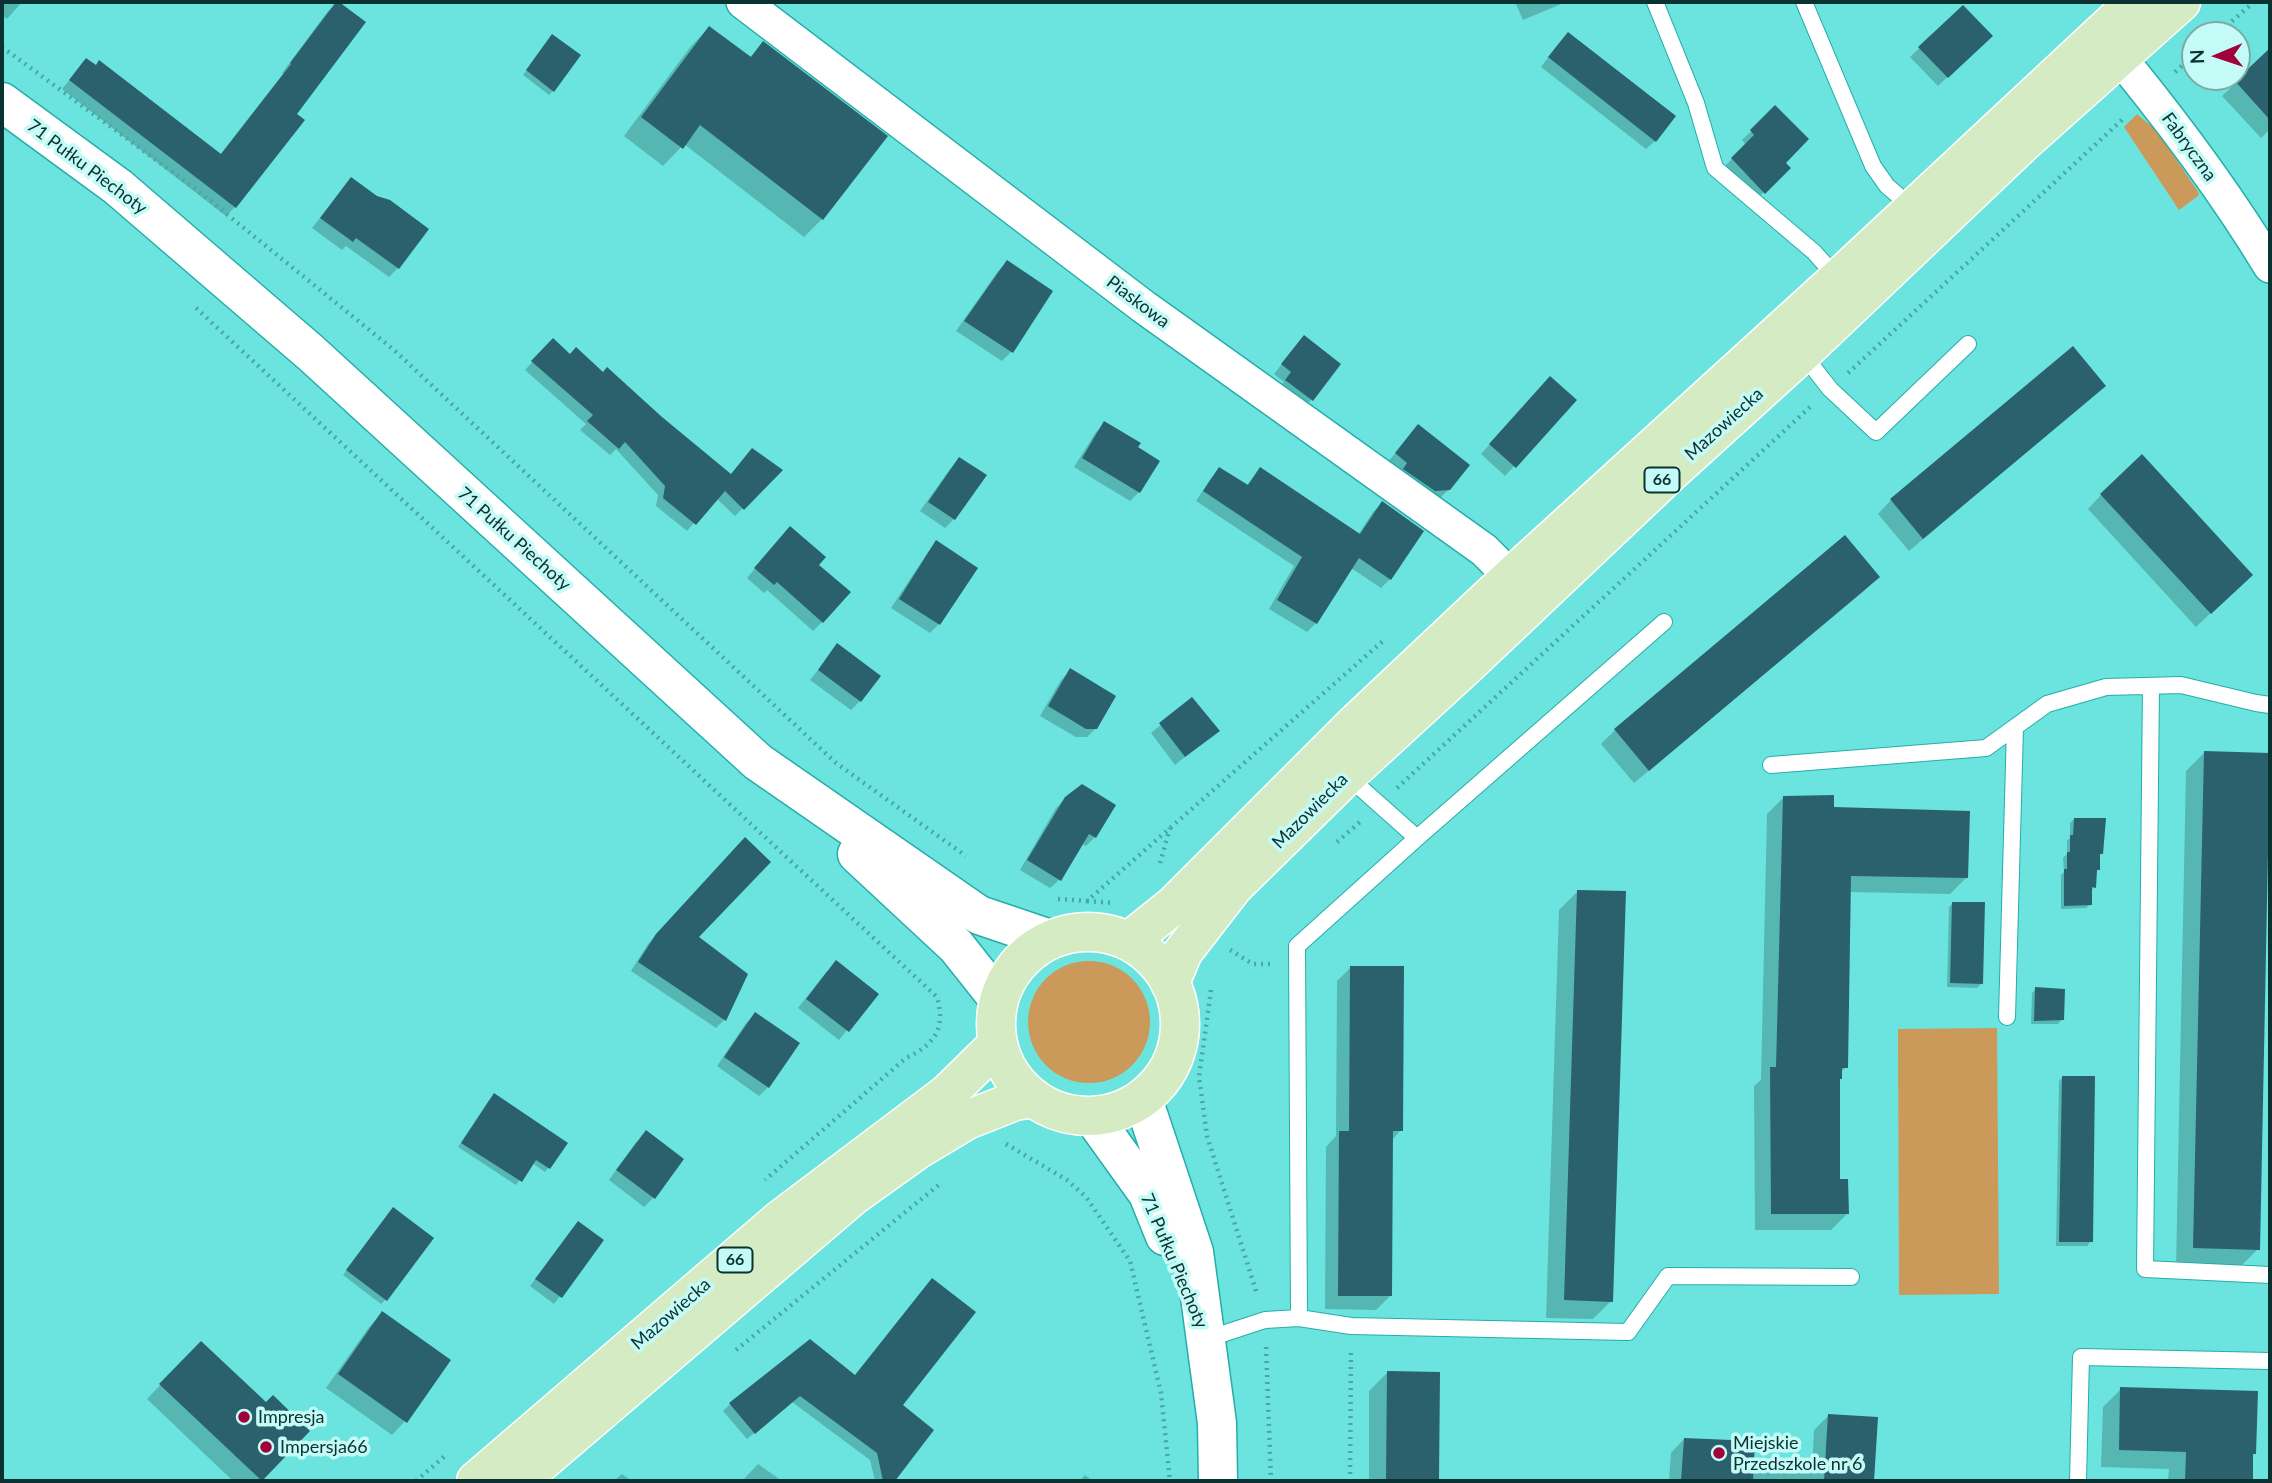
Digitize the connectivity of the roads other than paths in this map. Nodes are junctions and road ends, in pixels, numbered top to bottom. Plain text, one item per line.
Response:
1 (743, 2) edge
2 (1655, 2) edge
3 (1804, 2) edge
4 (2135, 2) edge
5 (2181, 2) edge
6 (2110, 46) junction
7 (2, 102) edge
8 (1923, 218) junction
9 (2270, 265) edge
10 (1848, 289) junction
11 (1792, 341) junction
12 (1969, 344) dead end
13 (1521, 590) junction
14 (1664, 622) dead end
15 (2151, 686) junction
16 (2270, 705) edge
17 (2015, 727) junction
18 (758, 762) junction
19 (1335, 765) junction
20 (1771, 765) dead end
21 (1417, 838) junction
22 (1050, 939) junction
23 (1129, 940) junction
24 (1170, 983) junction
25 (999, 1000) junction
26 (2007, 1017) dead end
27 (998, 1044) junction
28 (1033, 1098) junction
29 (1141, 1099) junction
30 (1092, 1116) junction
31 (2270, 1275) edge
32 (1852, 1277) dead end
33 (1299, 1318) junction
34 (1207, 1339) junction
35 (2270, 1361) edge
36 (476, 1481) edge
37 (519, 1481) edge
38 (1218, 1481) edge
39 (2078, 1481) edge

1 - 13 street, Piaskowa
2 - 10 lane
3 - 8 lane
4 - 6 main road, Mazowiecka / 66
5 - 6 main road, Mazowiecka / 66
6 - 8 main road, Mazowiecka / 66
6 - 9 street, Fabryczna
7 - 18 street, 71 Pułku Piechoty
8 - 10 main road, Mazowiecka / 66
10 - 11 main road, Mazowiecka / 66
11 - 12 lane
11 - 13 main road, Mazowiecka / 66
13 - 19 main road, Mazowiecka / 66
14 - 21 lane
15 - 16 lane
15 - 17 lane
15 - 31 lane
17 - 20 lane
17 - 26 lane
18 - 22 street, 71 Pułku Piechoty
18 - 25 street
19 - 21 lane
19 - 23 main road, Mazowiecka / 66
19 - 24 main road, Mazowiecka / 66
21 - 33 lane
22 - 23 main road
22 - 25 main road
23 - 24 main road
24 - 29 main road
25 - 27 main road
27 - 28 main road
27 - 36 main road, Mazowiecka / 66
28 - 30 main road
28 - 37 main road, Mazowiecka / 66
29 - 30 main road
29 - 34 street, 71 Pułku Piechoty
30 - 34 street, 71 Pułku Piechoty
32 - 33 lane
33 - 34 lane
34 - 38 street, 71 Pułku Piechoty
35 - 39 lane

